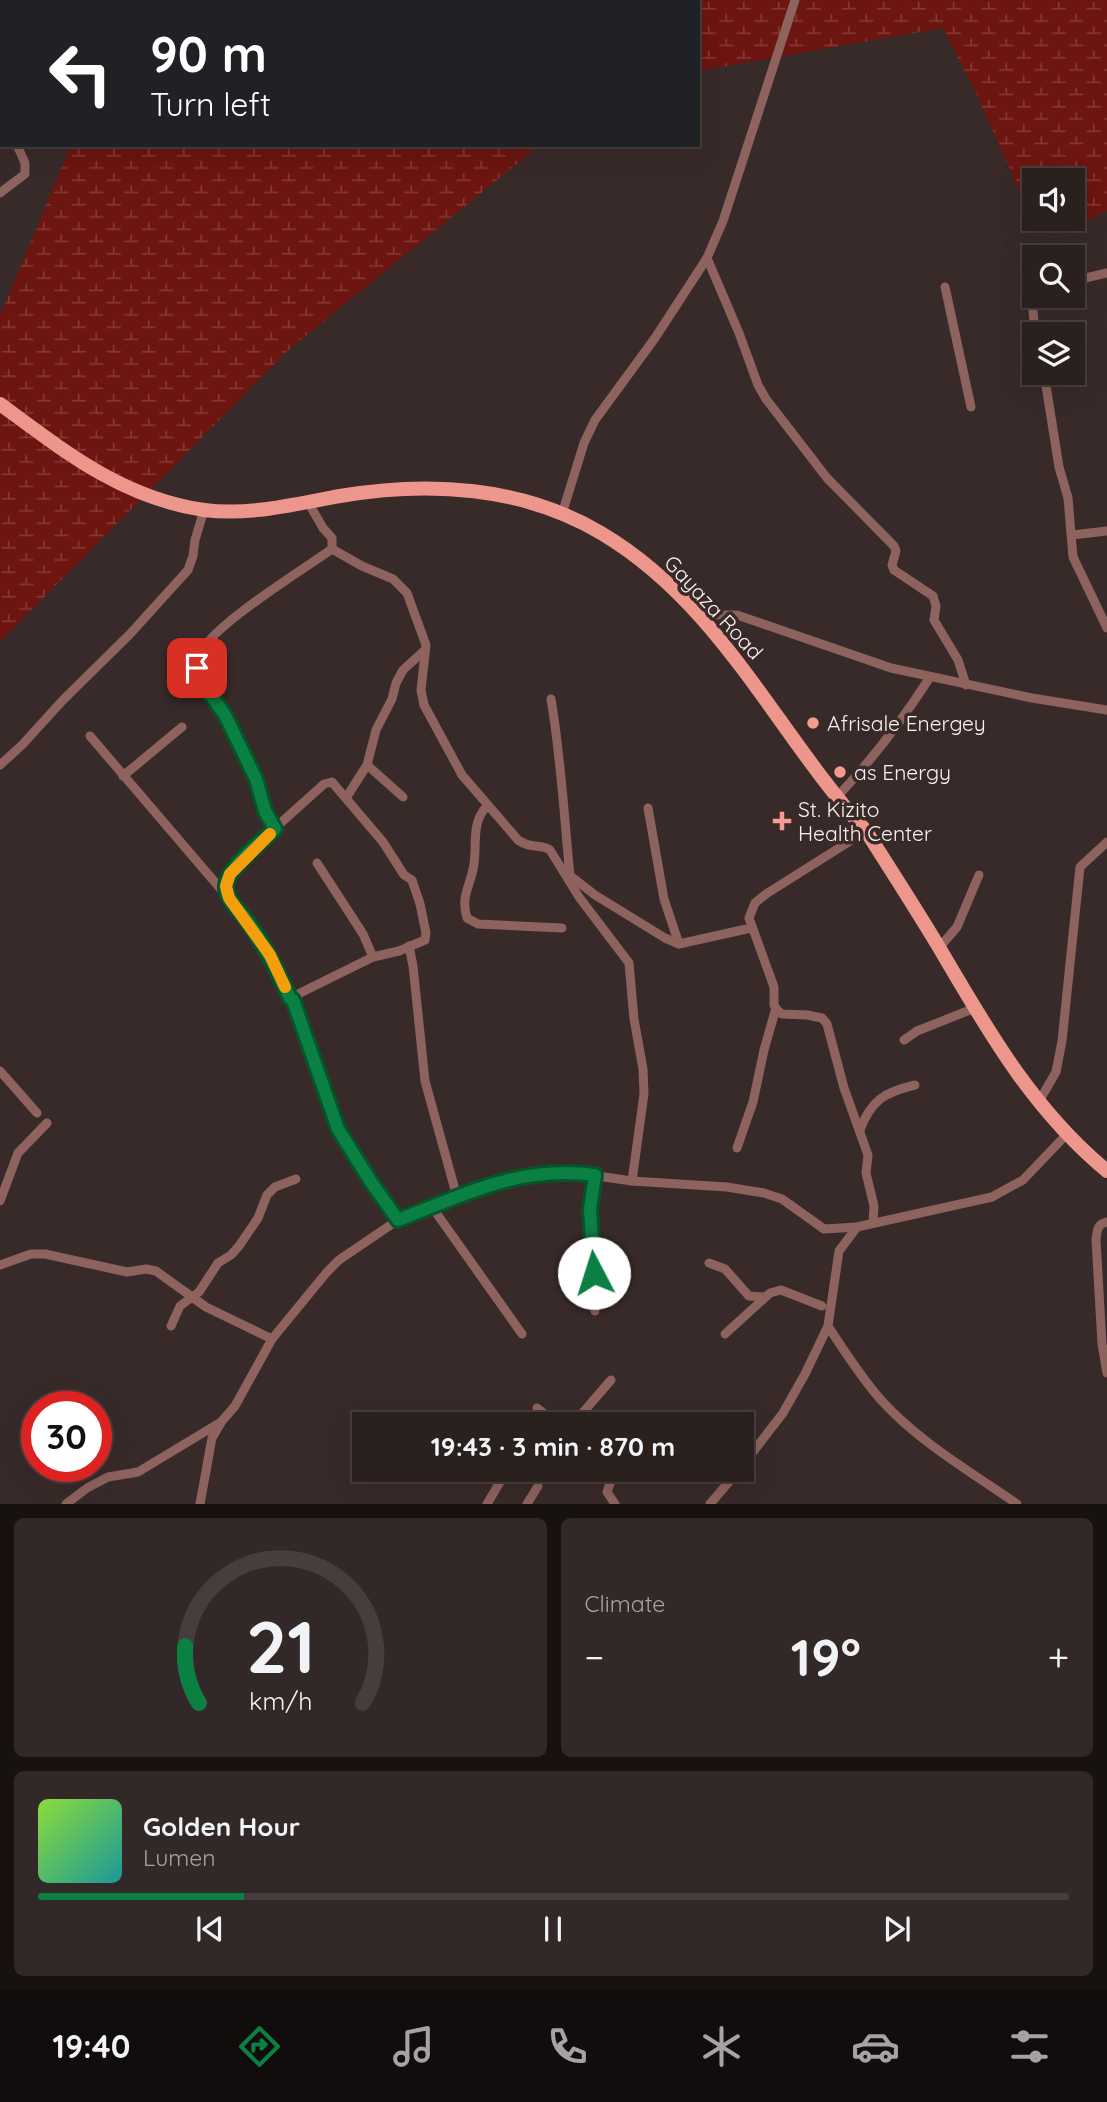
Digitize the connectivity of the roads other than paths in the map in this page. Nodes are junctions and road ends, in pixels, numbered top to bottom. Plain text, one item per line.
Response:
1 (795, 0) edge
2 (18, 147) edge
3 (0, 193) edge
4 (707, 258) junction
5 (1107, 273) edge
6 (1085, 278) edge
7 (945, 287) dead end
8 (1046, 385) edge
9 (0, 404) edge
10 (971, 407) dead end
11 (308, 502) junction
12 (204, 510) junction
13 (562, 514) junction
14 (1107, 531) edge
15 (1072, 535) junction
16 (332, 549) junction
17 (699, 615) junction
18 (1107, 628) edge
19 (425, 650) junction
20 (930, 677) junction
21 (966, 685) junction
22 (551, 699) dead end
23 (1107, 710) edge
24 (182, 727) dead end
25 (90, 736) dead end
26 (0, 765) edge
27 (367, 765) junction
28 (123, 776) junction
29 (403, 797) dead end
30 (346, 798) junction
31 (836, 799) junction
32 (487, 806) junction
33 (648, 808) dead end
34 (275, 829) junction
35 (866, 831) junction
36 (1107, 842) edge
37 (1107, 850) edge
38 (1095, 852) junction
39 (317, 863) dead end
40 (567, 873) junction
41 (979, 875) dead end
42 (229, 898) junction
43 (751, 928) junction
44 (562, 929) dead end
45 (679, 944) junction
46 (409, 946) junction
47 (939, 948) junction
48 (373, 957) junction
49 (290, 998) junction
50 (776, 1008) junction
51 (975, 1008) junction
52 (904, 1040) dead end
53 (0, 1071) edge
54 (915, 1084) dead end
55 (1038, 1103) junction
56 (37, 1113) dead end
57 (47, 1123) dead end
58 (860, 1130) junction
59 (1066, 1135) junction
60 (737, 1148) dead end
61 (1107, 1171) edge
62 (595, 1175) junction
63 (296, 1179) dead end
64 (632, 1181) junction
65 (457, 1197) junction
66 (0, 1201) edge
67 (432, 1207) junction
68 (398, 1220) junction
69 (1107, 1222) edge
70 (873, 1223) junction
71 (858, 1227) junction
72 (709, 1263) dead end
73 (0, 1265) edge
74 (191, 1295) junction
75 (764, 1297) junction
76 (822, 1306) dead end
77 (595, 1311) dead end
78 (171, 1325) dead end
79 (828, 1326) junction
80 (522, 1334) dead end
81 (725, 1334) dead end
82 (272, 1339) junction
83 (1107, 1373) edge
84 (611, 1380) dead end
85 (537, 1408) dead end
86 (542, 1412) edge
87 (583, 1412) edge
88 (222, 1421) junction
89 (754, 1450) edge
90 (500, 1482) edge
91 (611, 1482) edge
92 (728, 1482) edge
93 (538, 1486) dead end
94 (66, 1503) edge
95 (200, 1503) edge
96 (487, 1503) edge
97 (527, 1503) edge
98 (615, 1503) edge
99 (710, 1503) edge
100 (1017, 1503) edge

1 - 4 street
2 - 3 street
4 - 13 street
4 - 21 street
5 - 6 street
7 - 10 street
8 - 15 street
9 - 12 main road, Gayaza Road
11 - 12 main road, Gayaza Road
11 - 13 main road, Gayaza Road
11 - 16 street
12 - 26 street
13 - 17 main road, Gayaza Road
14 - 15 street
15 - 18 street
16 - 19 street
16 - 34 street
17 - 20 street
17 - 31 main road, Gayaza Road
19 - 27 street
19 - 32 street
20 - 21 street
20 - 31 street
21 - 23 street
22 - 40 street
24 - 28 street
25 - 28 street
27 - 29 street
27 - 30 street
28 - 42 street
30 - 34 street
30 - 46 street
31 - 35 main road, Gayaza Road
32 - 40 street
32 - 44 street
33 - 45 street
34 - 42 street
35 - 43 street
35 - 47 main road, Gayaza Road
36 - 38 street
37 - 38 street
38 - 55 street
39 - 48 street
40 - 45 street
40 - 64 street
41 - 47 street
42 - 49 street
43 - 45 street
43 - 50 street
46 - 48 street
46 - 65 street
47 - 51 main road, Gayaza Road
48 - 49 street
49 - 68 street
50 - 58 street
50 - 60 street
51 - 52 street
51 - 55 main road, Gayaza Road
53 - 56 street
54 - 58 street
55 - 59 main road, Gayaza Road
57 - 66 street
58 - 70 street
59 - 61 main road, Gayaza Road
59 - 70 street
62 - 64 street
62 - 65 street
62 - 77 street
63 - 74 street
64 - 71 street
65 - 67 street
67 - 68 street
67 - 80 street
68 - 82 street
69 - 83 street
70 - 71 street
71 - 79 street
72 - 75 street
73 - 74 street
74 - 78 street
74 - 82 street
75 - 76 street
75 - 81 street
79 - 89 street
79 - 100 street
82 - 88 street
84 - 87 street
85 - 86 street
88 - 94 street
88 - 95 street
90 - 96 street
91 - 98 street
92 - 99 street
93 - 97 street

